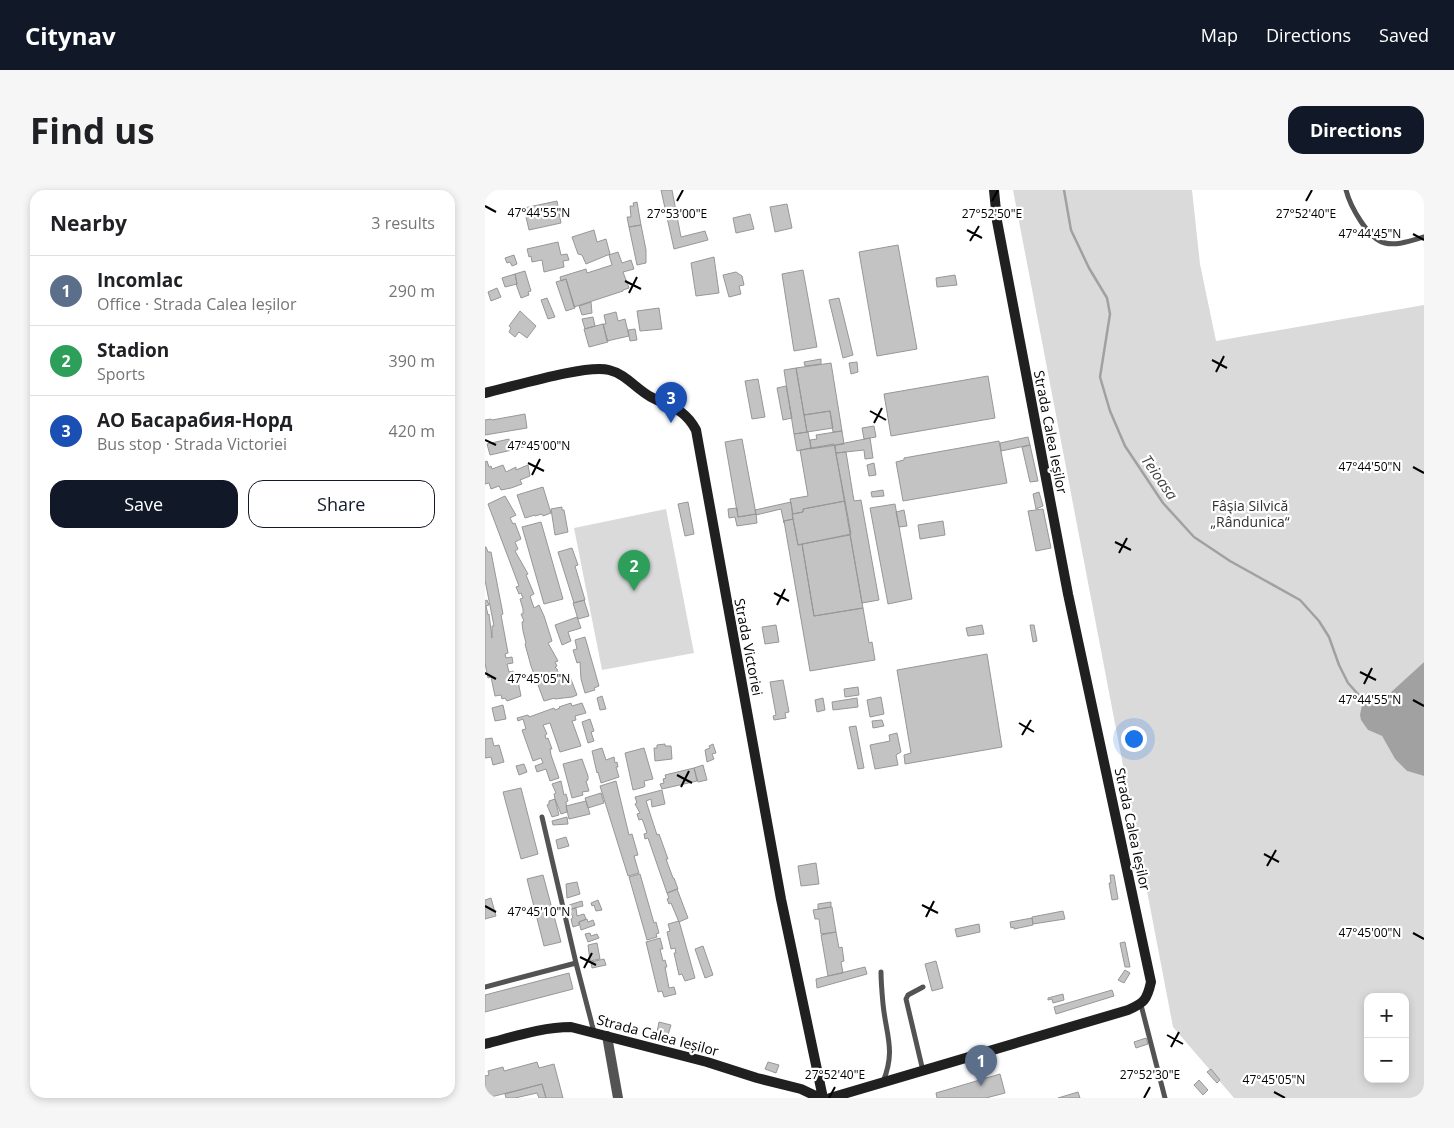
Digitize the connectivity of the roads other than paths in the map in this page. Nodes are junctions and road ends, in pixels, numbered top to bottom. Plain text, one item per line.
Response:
1 (994, 190) edge
2 (1345, 190) edge
3 (1424, 237) edge
4 (485, 393) edge
5 (542, 817) dead end
6 (575, 963) junction
7 (881, 972) dead end
8 (485, 987) edge
9 (923, 987) dead end
10 (1141, 1005) junction
11 (594, 1032) junction
12 (607, 1036) junction
13 (485, 1044) edge
14 (923, 1071) junction
15 (883, 1083) junction
16 (618, 1098) edge
17 (822, 1098) edge
18 (830, 1098) edge
19 (1165, 1098) edge

1 - 10 street, Strada Calea Ieșilor
2 - 3 lane
4 - 17 street, Strada Victoriei
5 - 6 lane
6 - 8 lane
6 - 11 lane
7 - 15 lane
9 - 14 lane
10 - 14 street
10 - 19 lane
11 - 12 street, Strada Calea Ieșilor
11 - 13 street, Strada Calea Ieșilor
12 - 16 street
12 - 17 street, Strada Calea Ieșilor
14 - 15 street
15 - 18 street

